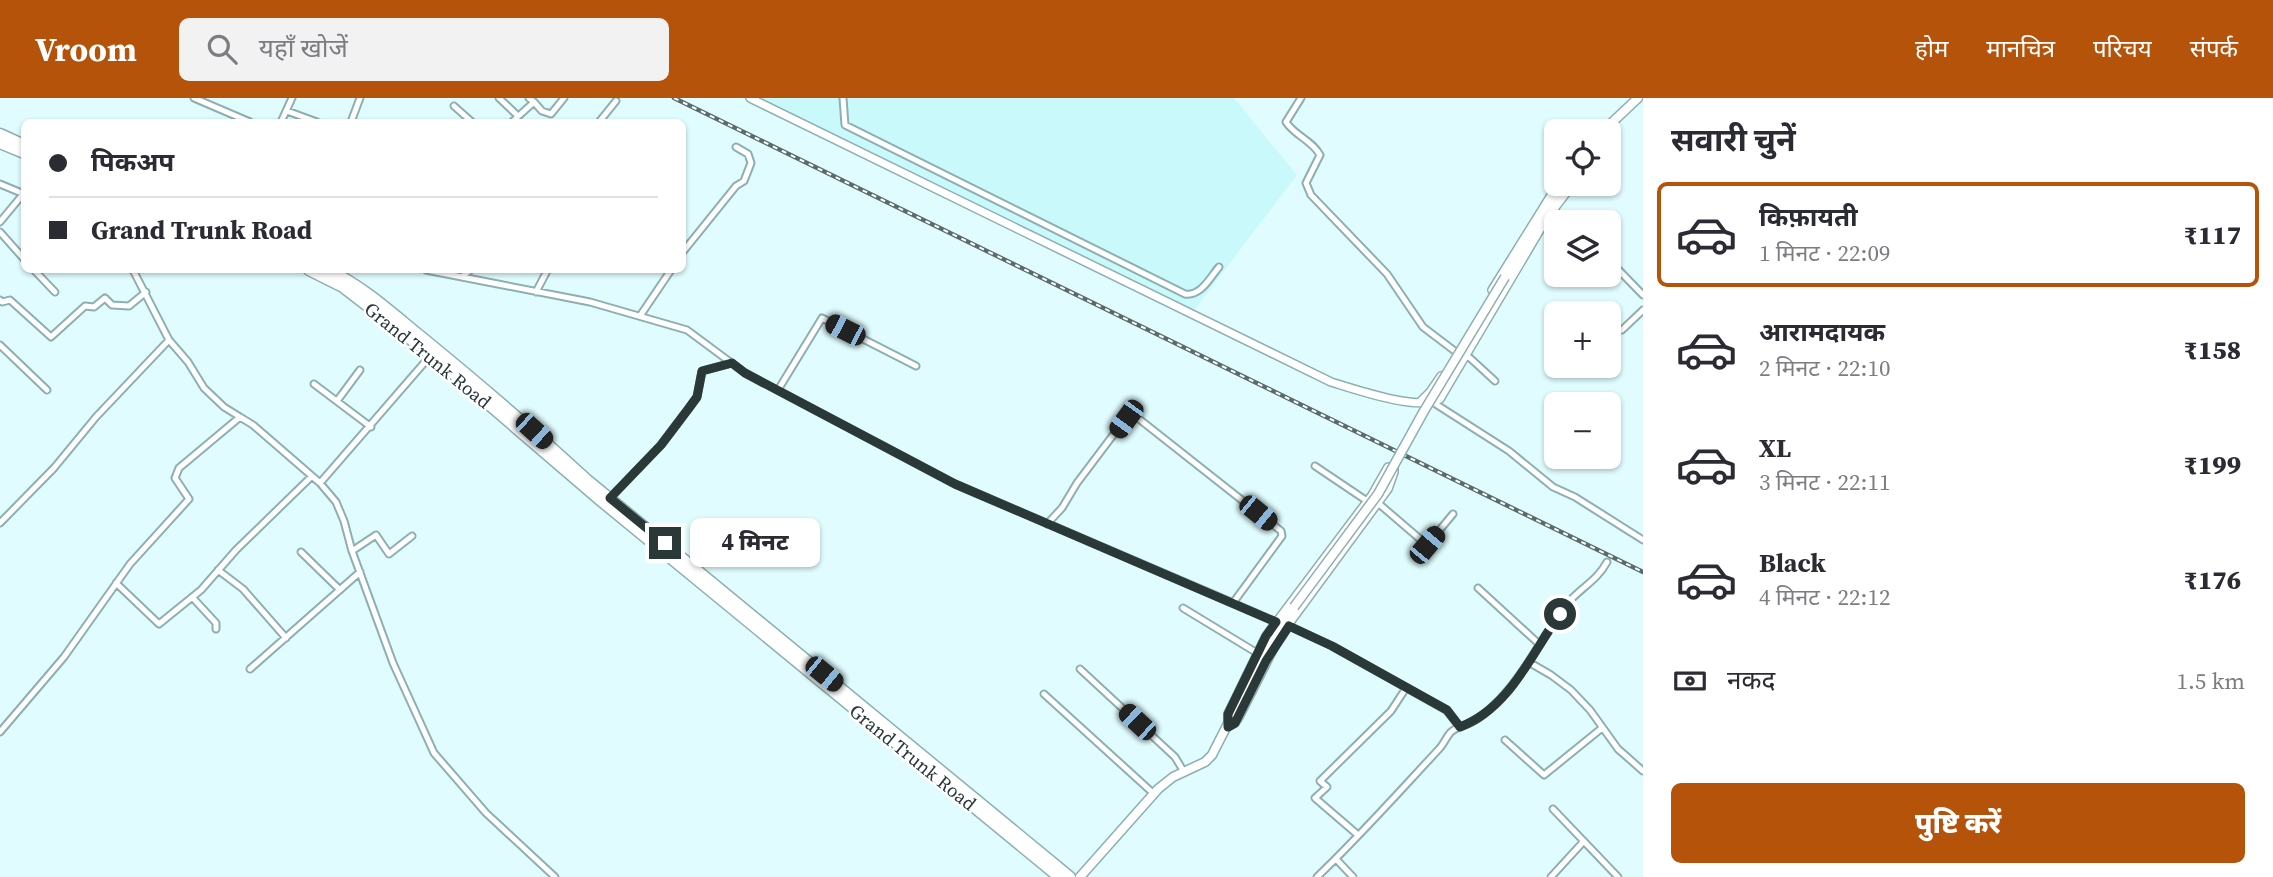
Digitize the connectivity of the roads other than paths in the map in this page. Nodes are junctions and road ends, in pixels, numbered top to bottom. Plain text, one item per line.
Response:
1 (194, 98) edge
2 (292, 98) edge
3 (360, 98) edge
4 (499, 98) edge
5 (564, 98) edge
6 (750, 98) edge
7 (843, 98) edge
8 (1301, 98) edge
9 (1637, 98) edge
10 (532, 100) edge
11 (616, 102) dead end
12 (454, 106) dead end
13 (287, 111) junction
14 (518, 116) junction
15 (243, 119) edge
16 (283, 119) edge
17 (309, 119) edge
18 (352, 119) edge
19 (469, 119) edge
20 (515, 119) edge
21 (602, 119) edge
22 (1615, 119) edge
23 (0, 134) edge
24 (0, 143) edge
25 (21, 144) edge
26 (736, 147) dead end
27 (21, 152) edge
28 (0, 184) edge
29 (21, 192) edge
30 (1551, 196) edge
31 (1557, 196) edge
32 (1564, 196) edge
33 (21, 197) edge
34 (1553, 210) edge
35 (0, 222) edge
36 (1544, 225) edge
37 (0, 232) edge
38 (686, 248) edge
39 (21, 256) edge
40 (1219, 267) dead end
41 (1621, 272) edge
42 (37, 273) edge
43 (135, 273) edge
44 (315, 273) edge
45 (336, 273) edge
46 (444, 273) edge
47 (466, 273) edge
48 (546, 273) edge
49 (669, 273) edge
50 (462, 276) junction
51 (55, 292) dead end
52 (146, 292) junction
53 (536, 292) junction
54 (1643, 295) edge
55 (0, 300) edge
56 (1643, 310) edge
57 (640, 316) junction
58 (1622, 330) dead end
59 (169, 340) junction
60 (0, 345) edge
61 (1456, 352) junction
62 (431, 355) junction
63 (1465, 357) junction
64 (732, 363) junction
65 (916, 366) dead end
66 (360, 370) dead end
67 (1495, 381) dead end
68 (314, 384) dead end
69 (47, 390) dead end
70 (778, 390) junction
71 (337, 401) junction
72 (1420, 402) junction
73 (1434, 403) junction
74 (240, 417) junction
75 (371, 427) junction
76 (1315, 466) dead end
77 (312, 476) junction
78 (320, 482) junction
79 (610, 498) junction
80 (1367, 501) junction
81 (1377, 505) junction
82 (1453, 514) dead end
83 (0, 523) edge
84 (1047, 524) junction
85 (412, 536) dead end
86 (1643, 540) edge
87 (302, 551) dead end
88 (352, 551) junction
89 (1607, 562) dead end
90 (218, 570) junction
91 (360, 572) junction
92 (116, 583) junction
93 (1478, 588) dead end
94 (340, 590) junction
95 (192, 597) junction
96 (1233, 603) junction
97 (1183, 608) dead end
98 (1276, 622) junction
99 (1289, 626) junction
100 (216, 629) dead end
101 (286, 638) junction
102 (1539, 644) junction
103 (1257, 653) junction
104 (1530, 660) junction
105 (250, 669) dead end
106 (1080, 669) dead end
107 (1406, 688) junction
108 (1044, 694) dead end
109 (1228, 727) junction
110 (1460, 727) junction
111 (1602, 728) junction
112 (0, 732) edge
113 (1505, 740) dead end
114 (1643, 771) edge
115 (1184, 772) junction
116 (1154, 794) junction
117 (1553, 809) dead end
118 (1359, 835) junction
119 (1584, 841) junction
120 (1336, 859) junction
121 (555, 877) edge
122 (1059, 877) edge
123 (1070, 877) edge
124 (1080, 877) edge
125 (1317, 877) edge
126 (1353, 877) edge
127 (1550, 877) edge
128 (1618, 877) edge

1 - 15 street
2 - 13 street
3 - 18 street
4 - 14 street
5 - 10 street
6 - 72 main road
7 - 40 street
8 - 61 street
9 - 22 main road
10 - 14 street
11 - 21 street
12 - 19 street
13 - 16 street
13 - 17 street
14 - 20 street
23 - 25 highway
24 - 27 highway
26 - 38 street
28 - 29 street
30 - 61 main road
31 - 109 main road, bridge
32 - 34 main road
33 - 35 street
36 - 63 main road
37 - 39 street
41 - 54 street
42 - 51 street
43 - 52 street
44 - 62 highway, Grand Trunk Road
45 - 79 highway, Grand Trunk Road
46 - 50 street
47 - 50 street
48 - 53 street
49 - 57 street
50 - 53 street
52 - 55 street
52 - 59 street
53 - 57 street
56 - 58 street
57 - 64 street
59 - 74 street
59 - 83 street
60 - 69 street
61 - 63 street
61 - 72 main road
62 - 75 street
62 - 122 highway, Grand Trunk Road
63 - 67 street
63 - 73 main road
64 - 70 street
64 - 79 street
65 - 70 street
66 - 71 street
68 - 71 street
70 - 84 street
71 - 75 street
72 - 73 main road
73 - 86 street
74 - 77 street
74 - 92 street
75 - 78 street
76 - 80 street
77 - 78 street
77 - 90 street
78 - 88 street
79 - 123 highway, Grand Trunk Road
80 - 81 street
80 - 81 main road
80 - 98 main road
81 - 82 street
81 - 99 main road
84 - 96 street
84 - 96 street
85 - 88 street
87 - 94 street
88 - 91 street
89 - 102 street
90 - 95 street
90 - 101 street
91 - 94 street
91 - 121 street
92 - 95 street
92 - 112 street
93 - 102 street
94 - 101 street
95 - 100 street
96 - 98 street
97 - 103 street
98 - 103 main road
99 - 107 street
99 - 109 main road
101 - 105 street
102 - 104 street
103 - 109 main road
104 - 110 street
104 - 111 street
106 - 115 street
107 - 110 street
107 - 118 street
108 - 116 street
109 - 115 main road
110 - 118 street
111 - 113 street
111 - 114 street
115 - 116 main road
116 - 124 main road
117 - 119 street
118 - 120 street
119 - 127 street
119 - 128 street
120 - 125 street
120 - 126 street

